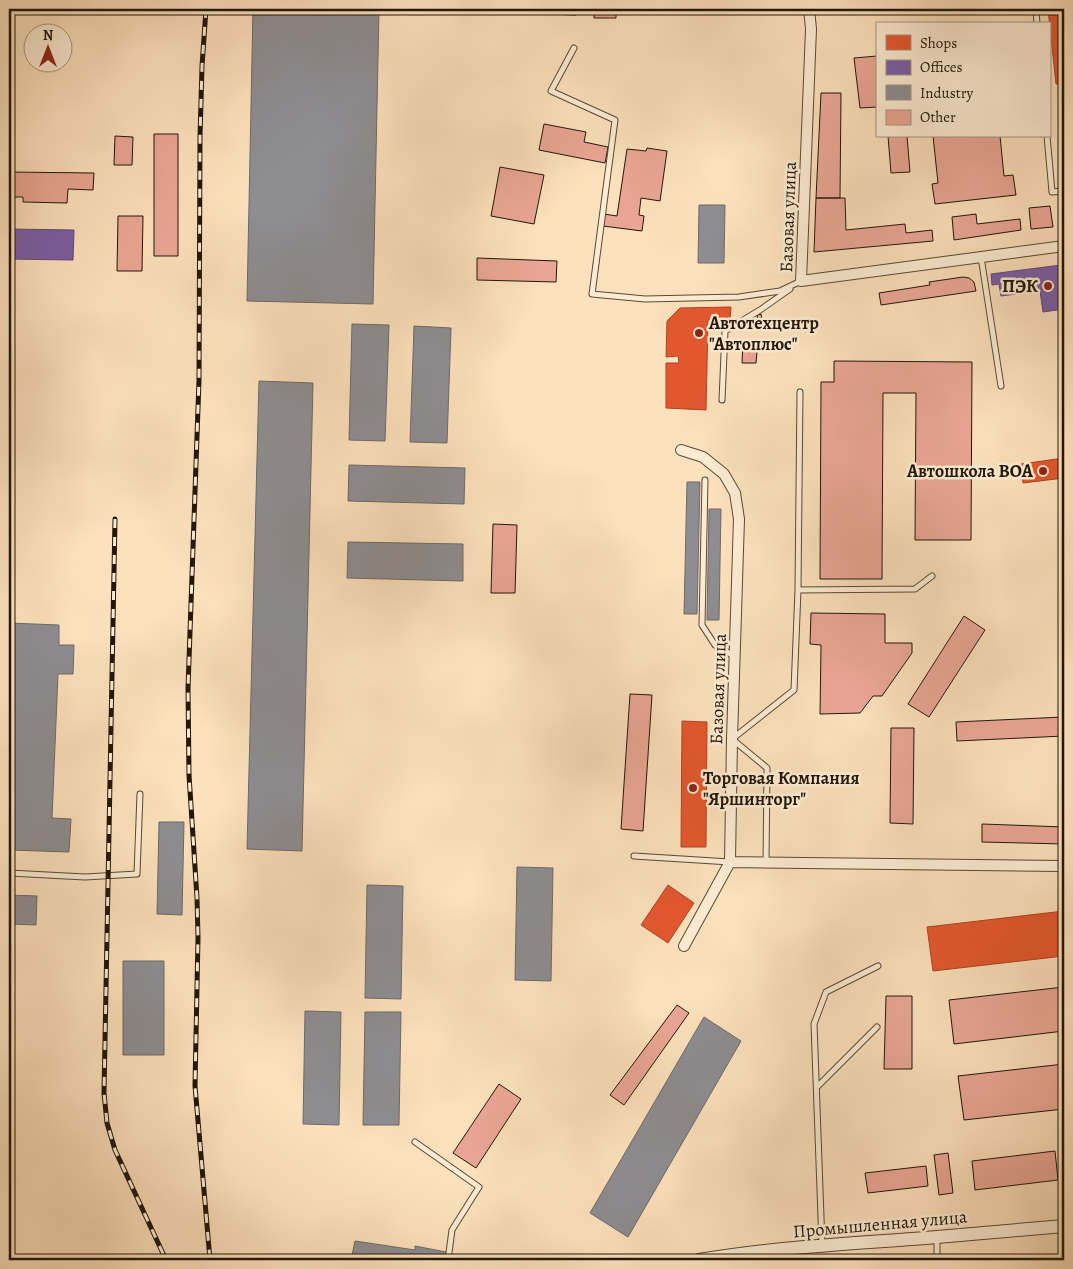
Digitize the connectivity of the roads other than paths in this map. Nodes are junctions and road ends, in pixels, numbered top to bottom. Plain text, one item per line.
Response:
1 (809, 9) edge
2 (1036, 9) edge
3 (1037, 22) edge
4 (574, 48) dead end
5 (1047, 138) edge
6 (1064, 190) edge
7 (1064, 246) edge
8 (980, 257) junction
9 (801, 281) junction
10 (1001, 386) dead end
11 (800, 392) dead end
12 (722, 400) dead end
13 (681, 450) dead end
14 (705, 480) dead end
15 (932, 576) dead end
16 (798, 590) junction
17 (735, 656) junction
18 (732, 738) junction
19 (140, 794) dead end
20 (634, 856) dead end
21 (730, 862) junction
22 (766, 863) junction
23 (1064, 866) edge
24 (9, 873) edge
25 (684, 946) dead end
26 (878, 966) dead end
27 (877, 1026) dead end
28 (817, 1087) junction
29 (415, 1142) dead end
30 (1064, 1198) edge
31 (1063, 1226) edge
32 (937, 1237) junction
33 (822, 1245) junction
34 (762, 1256) edge
35 (448, 1260) edge
36 (699, 1260) edge
37 (937, 1260) edge

1 - 9 street, Базовая улица
2 - 3 lane
4 - 9 lane
5 - 6 lane
7 - 8 street, Базовая улица
8 - 9 street, Базовая улица
8 - 10 lane
9 - 12 lane
11 - 16 lane
13 - 17 street, Базовая улица
14 - 17 lane
15 - 16 lane
16 - 18 lane
17 - 18 street, Базовая улица
18 - 21 street, Базовая улица
18 - 22 lane
19 - 24 lane
20 - 21 lane
21 - 22 street
21 - 25 street, Базовая улица
22 - 23 street
26 - 28 lane
27 - 28 lane
28 - 33 lane
29 - 35 lane
30 - 31 lane
31 - 32 street, Промышленная улица
32 - 33 street, Промышленная улица
32 - 37 lane
33 - 34 street, Промышленная улица
34 - 36 street, Промышленная улица

